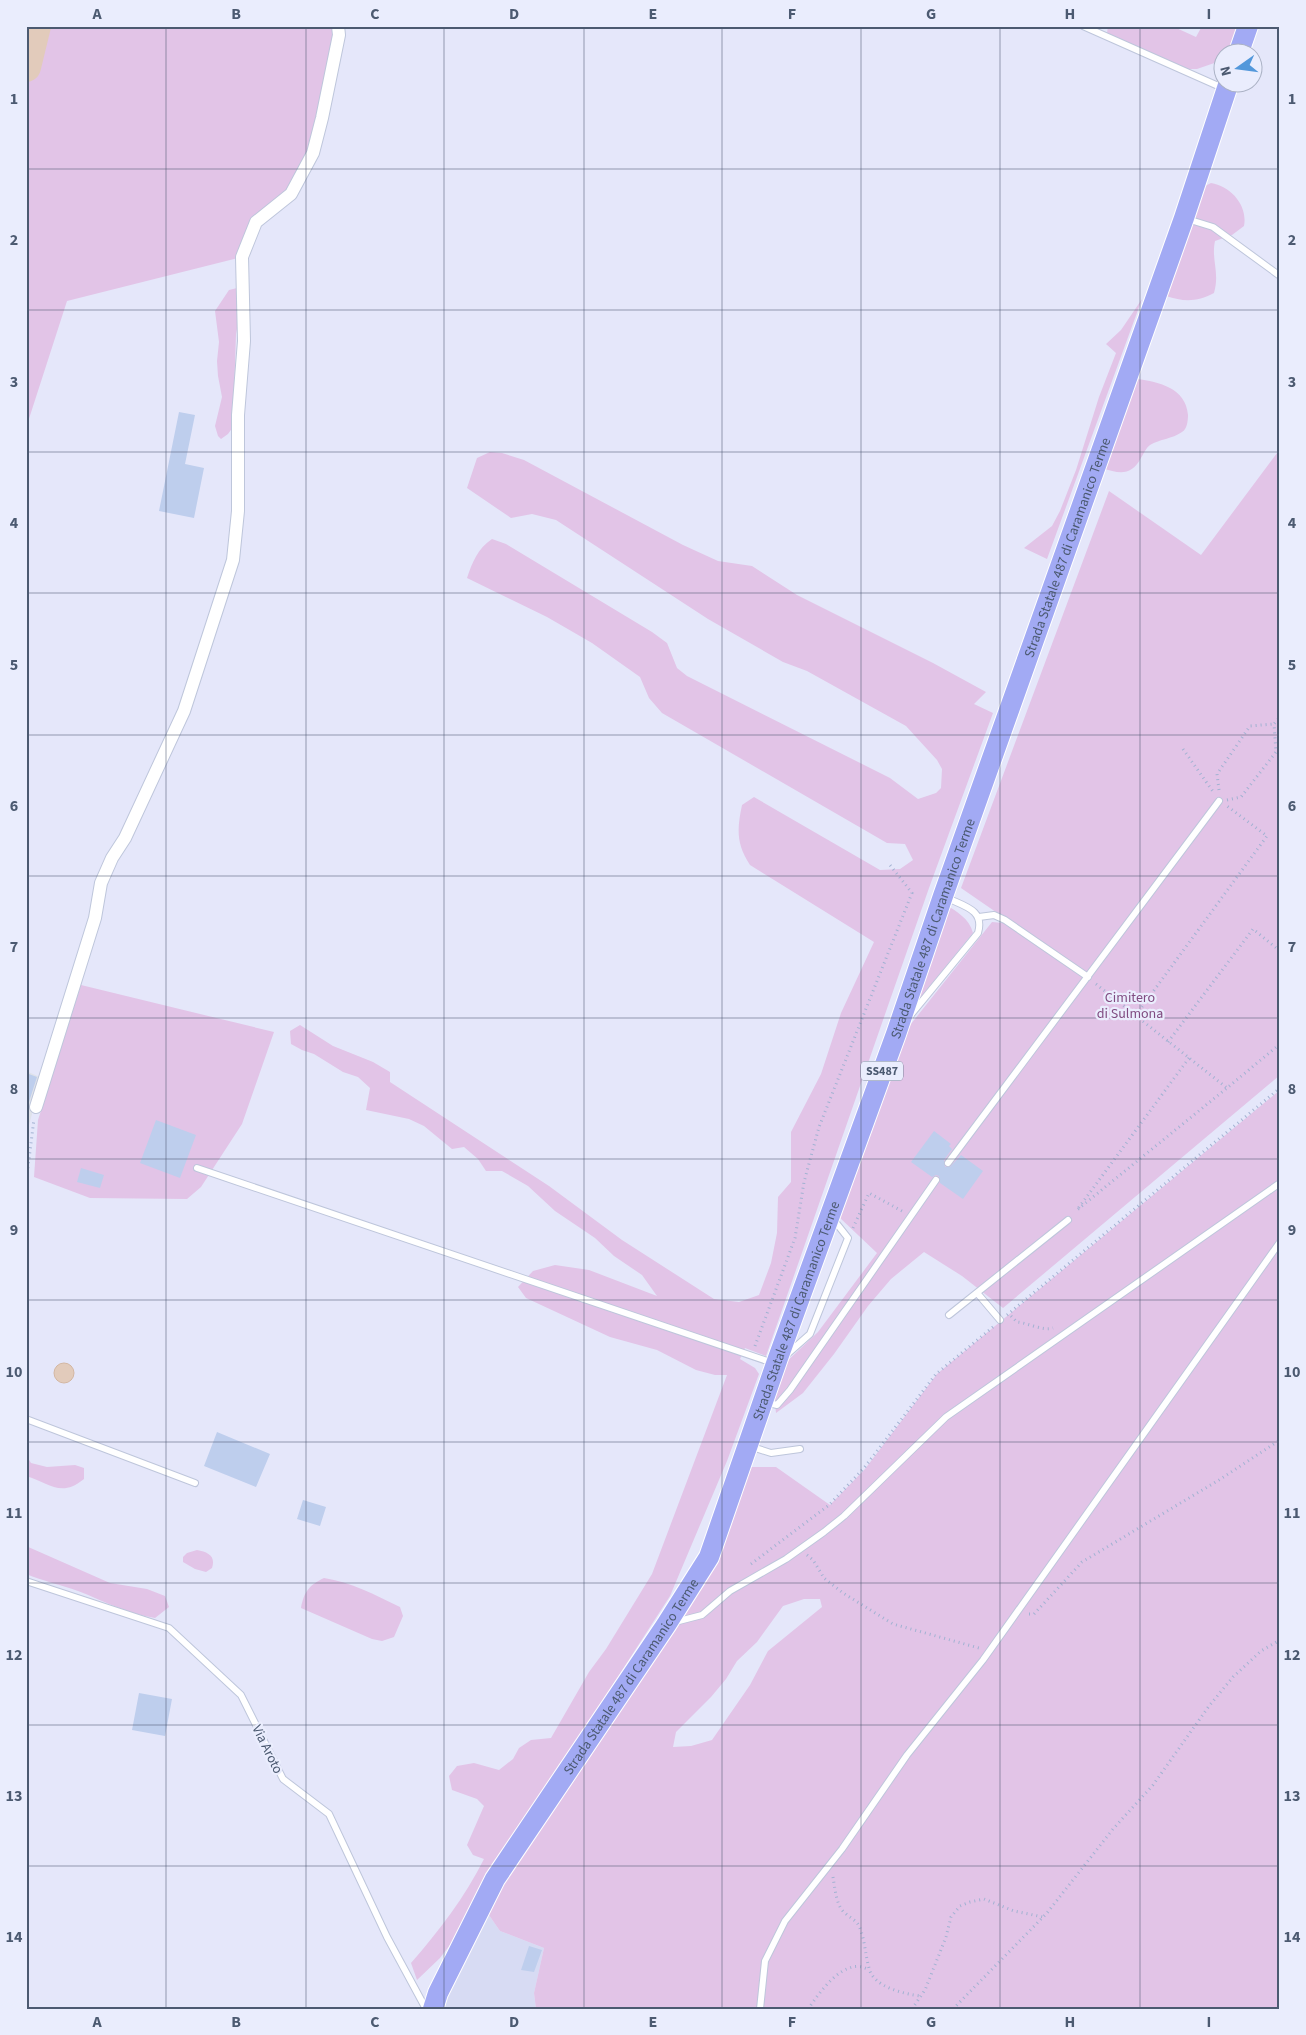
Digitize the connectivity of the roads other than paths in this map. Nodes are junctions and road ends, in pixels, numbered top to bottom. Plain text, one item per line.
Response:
1 (338, 26) edge
2 (1083, 26) edge
3 (1248, 26) edge
4 (1242, 42) edge
5 (1214, 80) edge
6 (1226, 92) edge
7 (1184, 218) junction
8 (1280, 276) edge
9 (1219, 801) road end
10 (943, 896) junction
11 (979, 917) junction
12 (1088, 977) junction
13 (896, 1034) junction
14 (36, 1107) road end
15 (948, 1164) dead end
16 (197, 1168) dead end
17 (936, 1180) dead end
18 (1280, 1183) edge
19 (829, 1214) junction
20 (1068, 1220) dead end
21 (1280, 1242) edge
22 (978, 1294) junction
23 (949, 1315) dead end
24 (1000, 1320) road end
25 (777, 1361) junction
26 (764, 1402) junction
27 (26, 1419) edge
28 (748, 1446) junction
29 (800, 1450) dead end
30 (195, 1483) dead end
31 (26, 1581) edge
32 (666, 1626) junction
33 (426, 2009) edge
34 (433, 2009) edge
35 (760, 2009) edge

1 - 14 street
2 - 5 lane
3 - 4 main road
6 - 7 main road, Strada Statale 487 di Caramanico Terme / SS487
7 - 8 lane
7 - 10 main road, Strada Statale 487 di Caramanico Terme / SS487
9 - 12 lane
10 - 11 lane
10 - 13 main road, Strada Statale 487 di Caramanico Terme / SS487
11 - 12 lane
11 - 13 lane
12 - 15 lane
13 - 19 main road, Strada Statale 487 di Caramanico Terme / SS487
16 - 25 lane
17 - 26 lane
18 - 32 lane
19 - 25 main road, Strada Statale 487 di Caramanico Terme / SS487
19 - 25 lane
20 - 22 lane
21 - 35 lane
22 - 23 lane
22 - 24 lane
25 - 26 main road, Strada Statale 487 di Caramanico Terme / SS487
26 - 28 main road, Strada Statale 487 di Caramanico Terme / SS487
27 - 30 lane
28 - 29 lane
28 - 32 main road, Strada Statale 487 di Caramanico Terme / SS487
31 - 33 lane, Via Aroto
32 - 34 main road, Strada Statale 487 di Caramanico Terme / SS487

